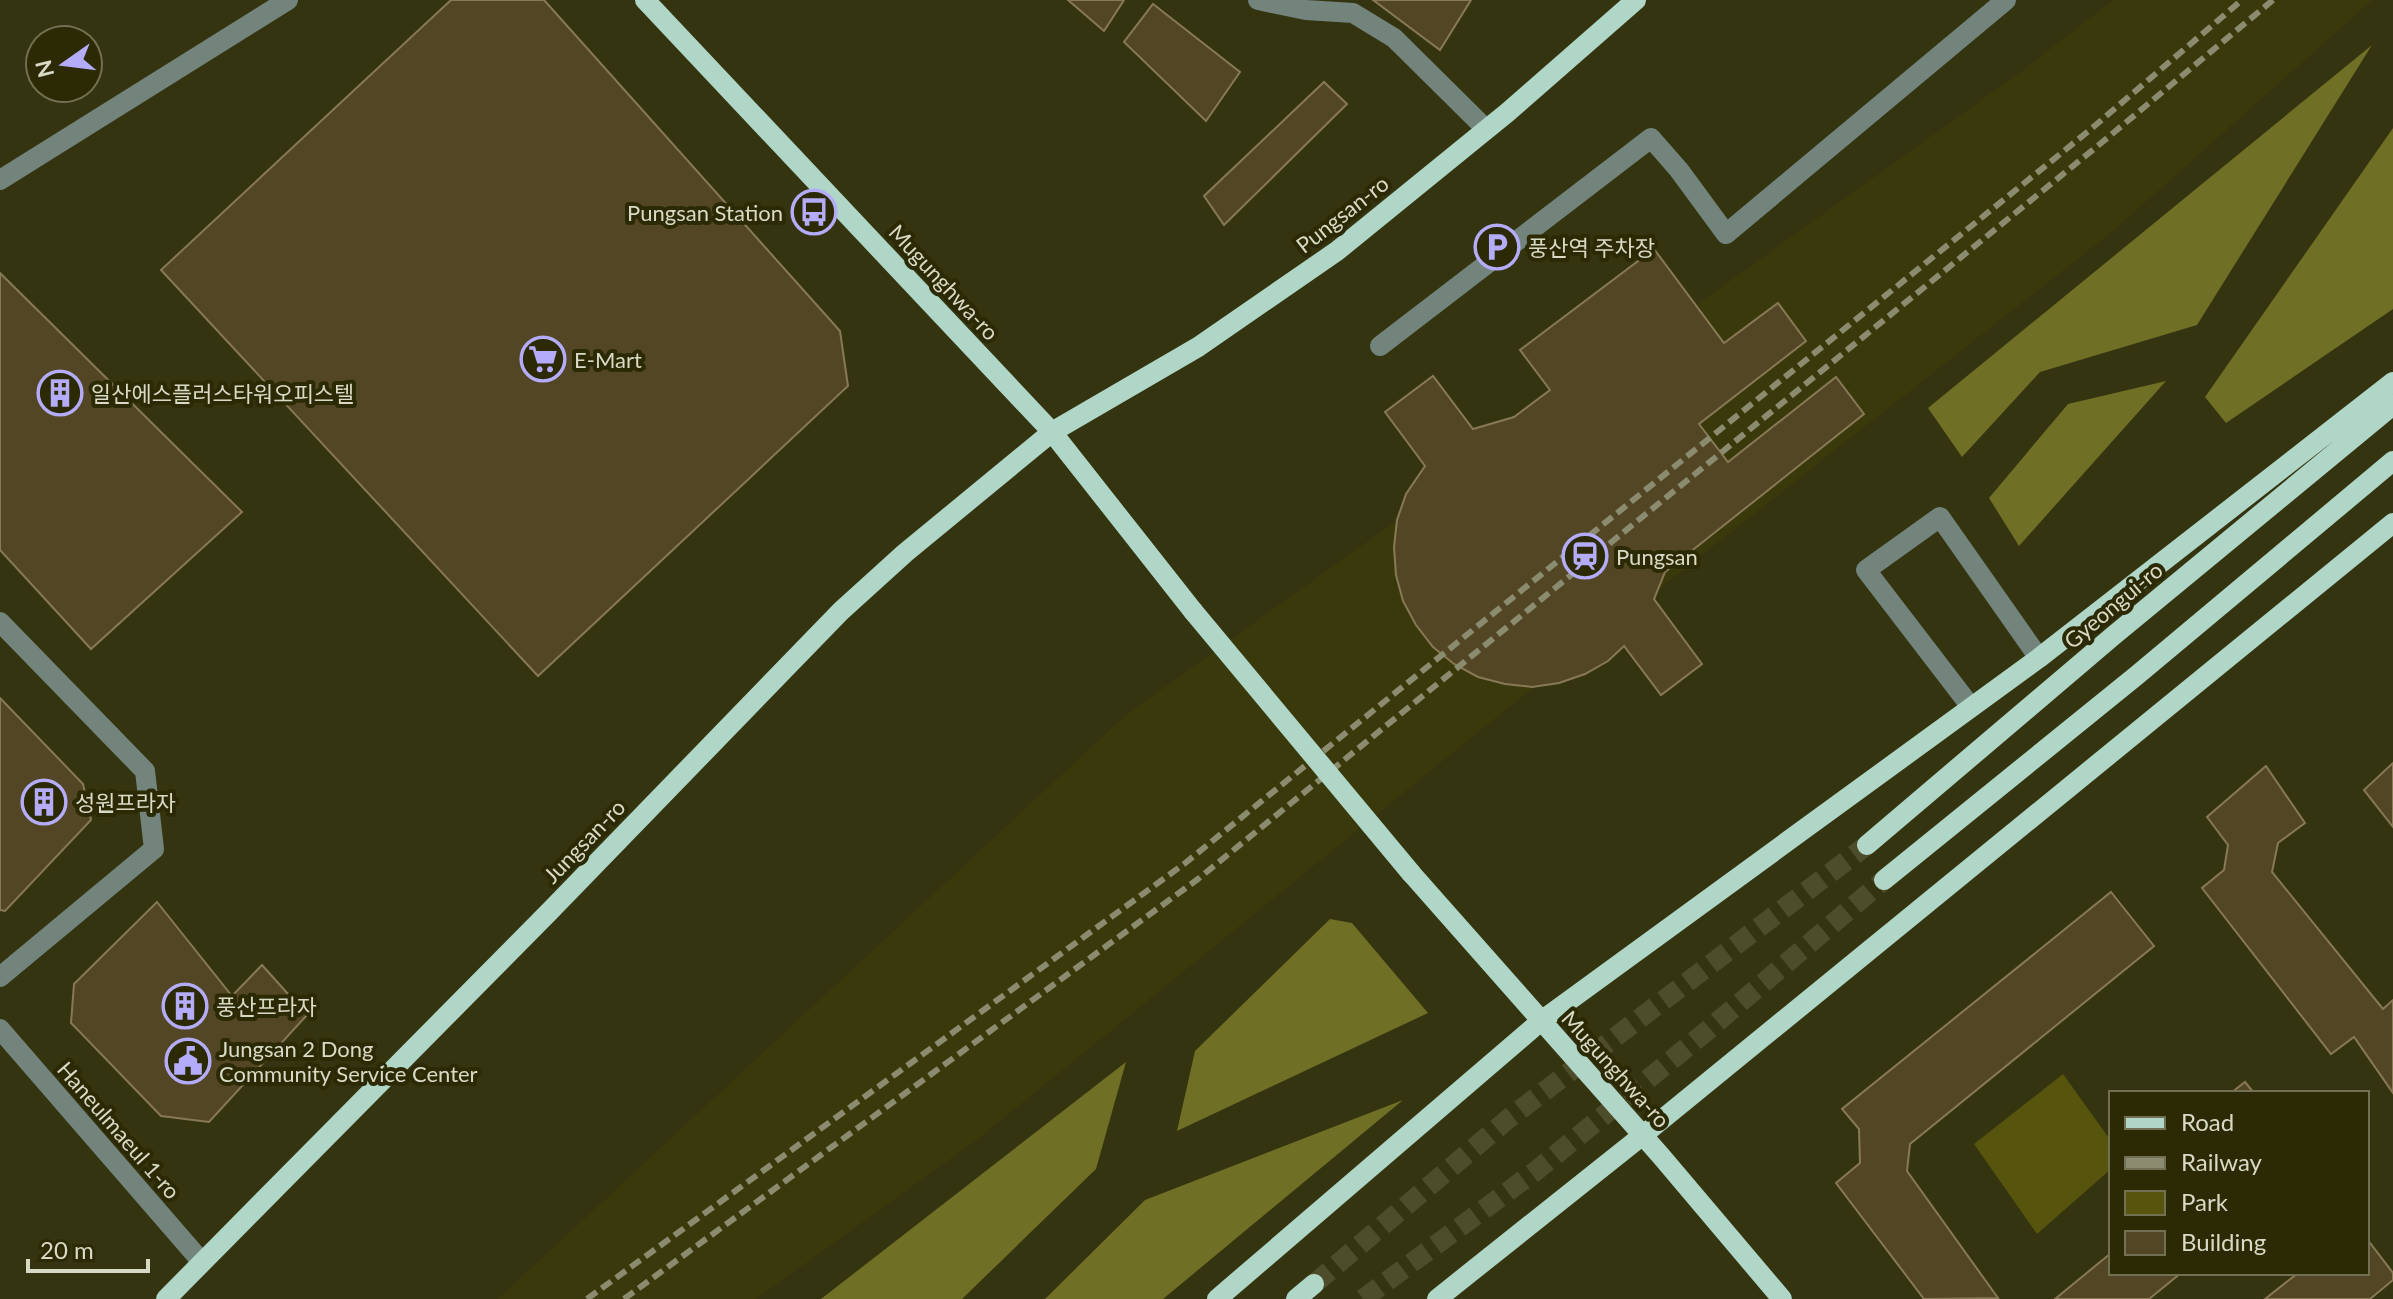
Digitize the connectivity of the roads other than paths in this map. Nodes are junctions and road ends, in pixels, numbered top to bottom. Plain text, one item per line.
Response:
1 (288, 0) edge
2 (645, 0) edge
3 (1258, 0) edge
4 (1636, 0) edge
5 (2006, 0) edge
6 (1486, 129) junction
7 (0, 180) edge
8 (1380, 346) dead end
9 (2393, 382) edge
10 (2393, 405) edge
11 (1052, 432) junction
12 (2393, 461) edge
13 (2393, 523) edge
14 (0, 622) edge
15 (2039, 658) junction
16 (1971, 707) junction
17 (1867, 845) tunnel mouth
18 (1884, 880) tunnel mouth
19 (0, 977) edge
20 (1541, 1021) junction
21 (0, 1029) edge
22 (1643, 1135) junction
23 (201, 1261) junction
24 (1314, 1284) tunnel mouth
25 (166, 1299) edge
26 (1217, 1299) edge
27 (1296, 1299) edge
28 (1437, 1299) edge
29 (1782, 1299) edge

1 - 7 street
2 - 11 main road, Mugunghwa-ro
3 - 6 street
4 - 6 main road, Pungsan-ro
5 - 8 street
6 - 11 main road, Pungsan-ro
9 - 15 main road
10 - 17 main road, Gyeongui-ro
11 - 20 main road, Mugunghwa-ro, bridge
11 - 23 main road, Jungsan-ro
12 - 18 main road
13 - 22 main road
14 - 19 street
15 - 16 main road
15 - 16 street
16 - 20 main road
20 - 22 main road, Mugunghwa-ro
20 - 26 main road
21 - 23 street, Haneulmaeul 1-ro
22 - 28 main road
22 - 29 main road, Mugunghwa-ro
23 - 25 main road, Jungsan-ro
24 - 27 main road

